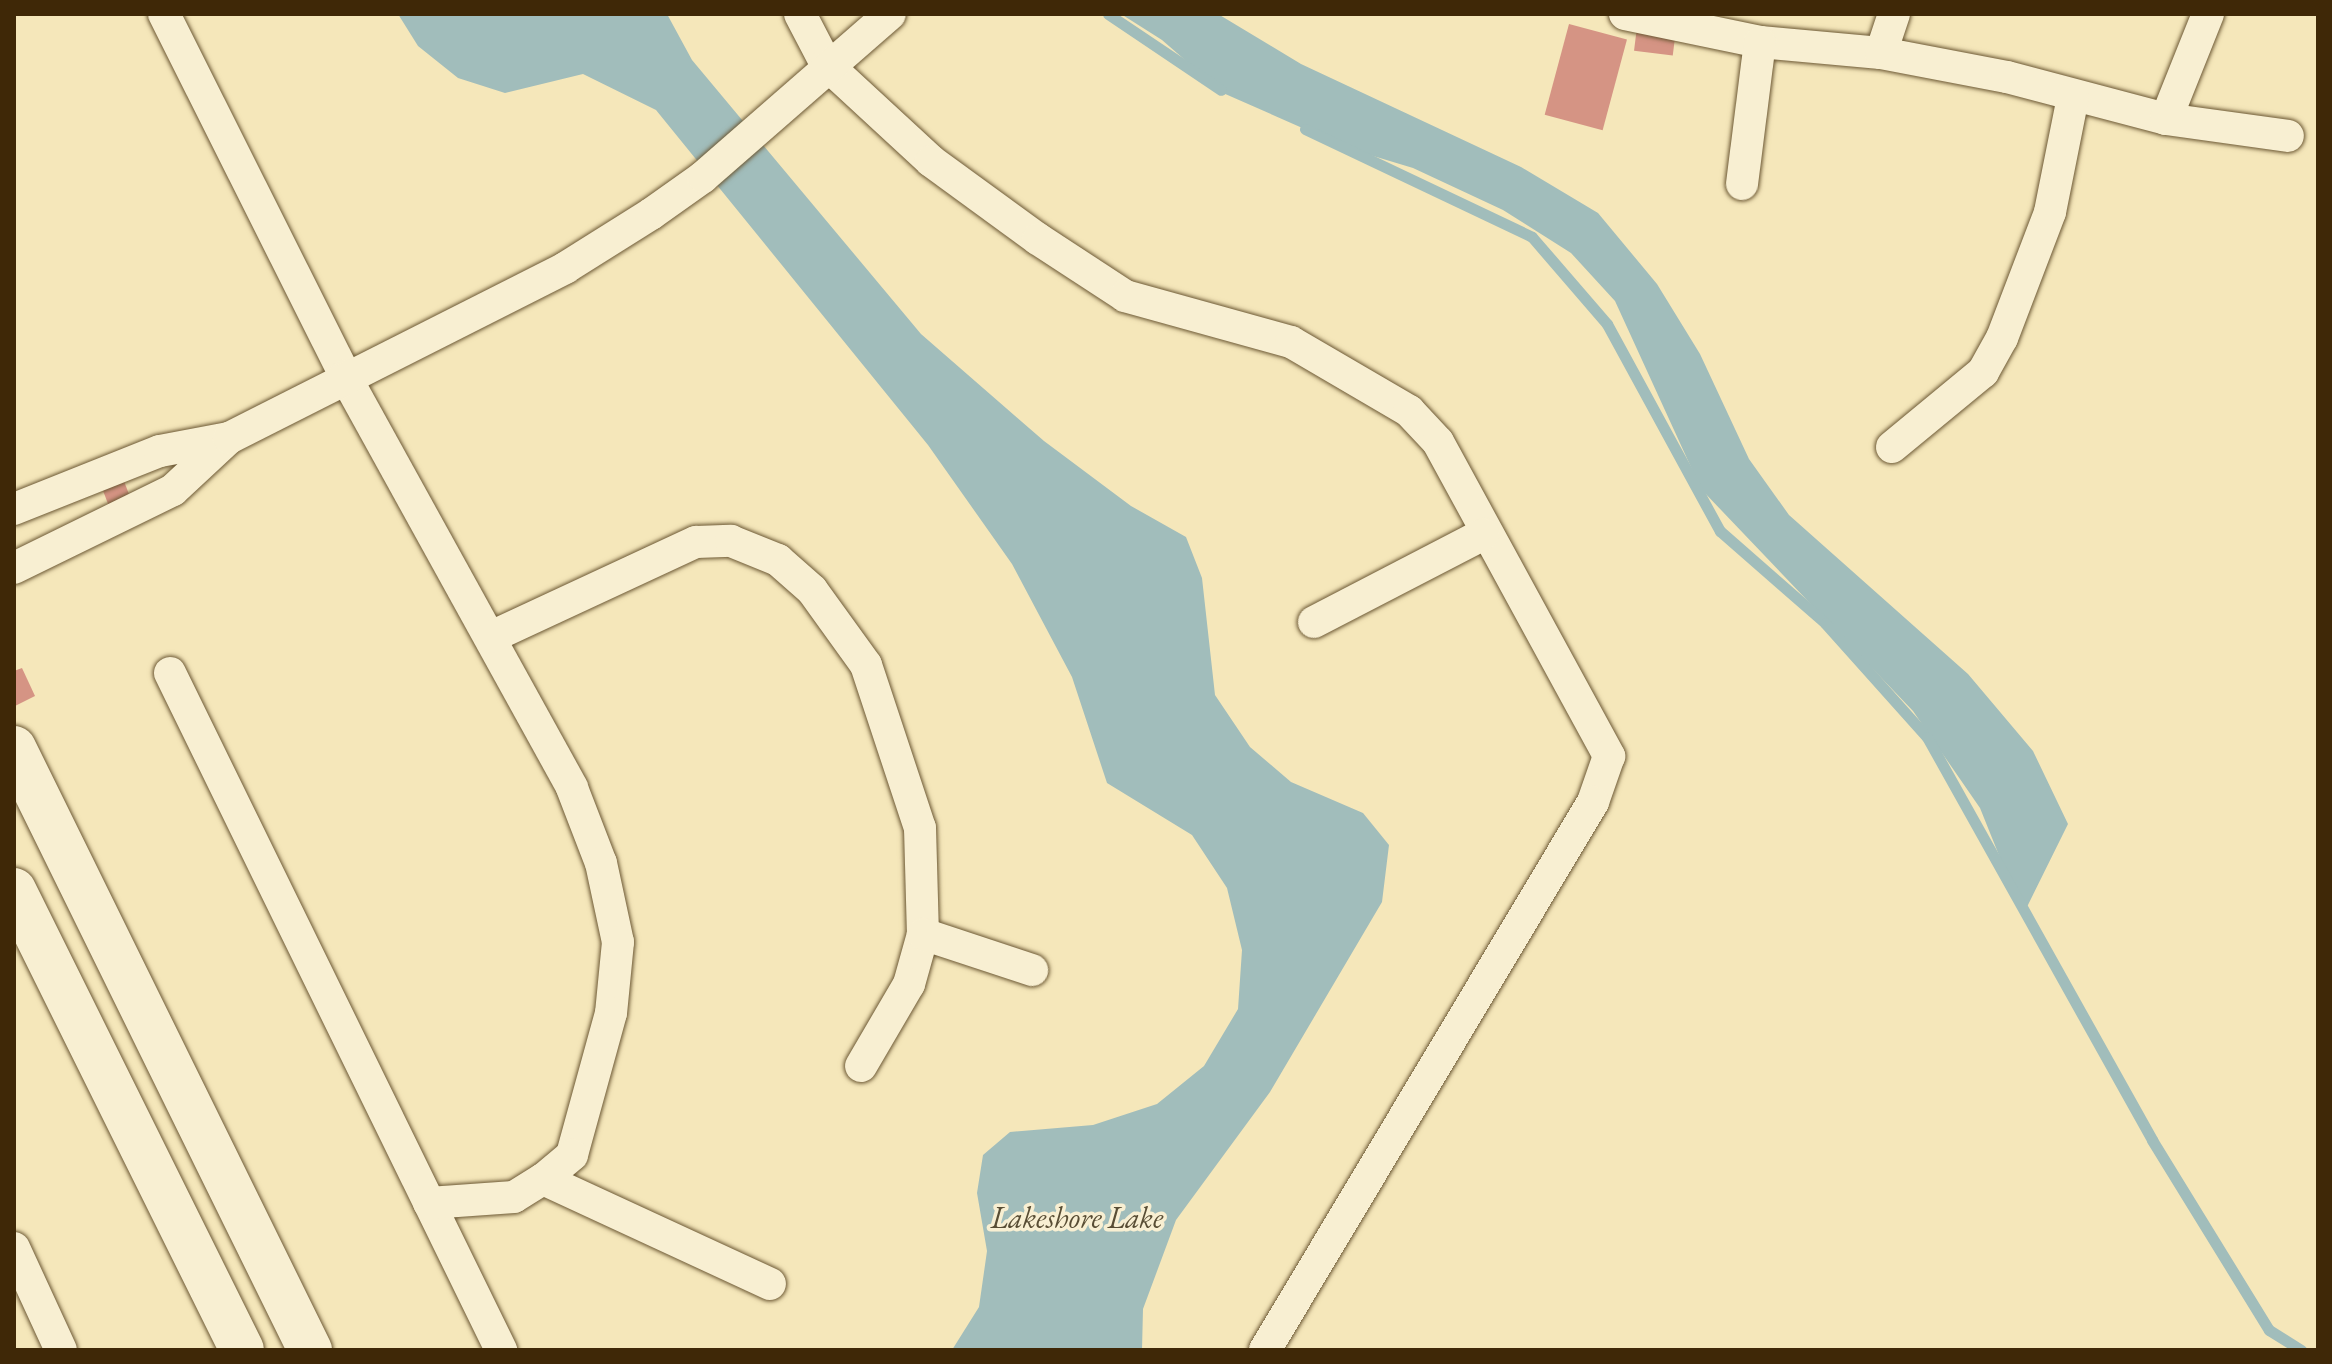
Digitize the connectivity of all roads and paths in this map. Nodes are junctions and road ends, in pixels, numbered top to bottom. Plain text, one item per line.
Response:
1 (164, 14) edge
2 (800, 14) edge
3 (890, 14) edge
4 (1625, 14) edge
5 (1894, 14) edge
6 (2208, 14) edge
7 (1760, 42) junction
8 (1881, 53) junction
9 (826, 64) junction
10 (2073, 97) junction
11 (2166, 119) junction
12 (2288, 136) dead end
13 (1742, 184) dead end
14 (345, 376) junction
15 (229, 438) junction
16 (1892, 447) dead end
17 (14, 509) edge
18 (1484, 534) junction
19 (14, 568) edge
20 (1314, 622) dead end
21 (491, 637) junction
22 (170, 673) dead end
23 (14, 748) edge
24 (14, 890) edge
25 (923, 934) junction
26 (1032, 970) dead end
27 (861, 1066) dead end
28 (543, 1179) junction
29 (429, 1203) junction
30 (14, 1248) edge
31 (770, 1284) dead end
32 (61, 1350) edge
33 (242, 1350) edge
34 (310, 1350) edge
35 (501, 1350) edge
36 (1265, 1350) edge

1 - 14 street
2 - 9 street
3 - 9 street
4 - 7 street
5 - 8 street
6 - 11 street
7 - 8 street
7 - 13 street
8 - 10 street
9 - 14 street
9 - 18 street
10 - 11 street
10 - 16 street
11 - 12 street
14 - 15 street
14 - 21 street
15 - 17 street
15 - 19 street
18 - 20 street
18 - 36 street
21 - 25 street
21 - 28 street
22 - 29 street
23 - 34 street
24 - 33 street
25 - 26 street
25 - 27 street
28 - 29 street
28 - 31 street
29 - 35 street
30 - 32 street

